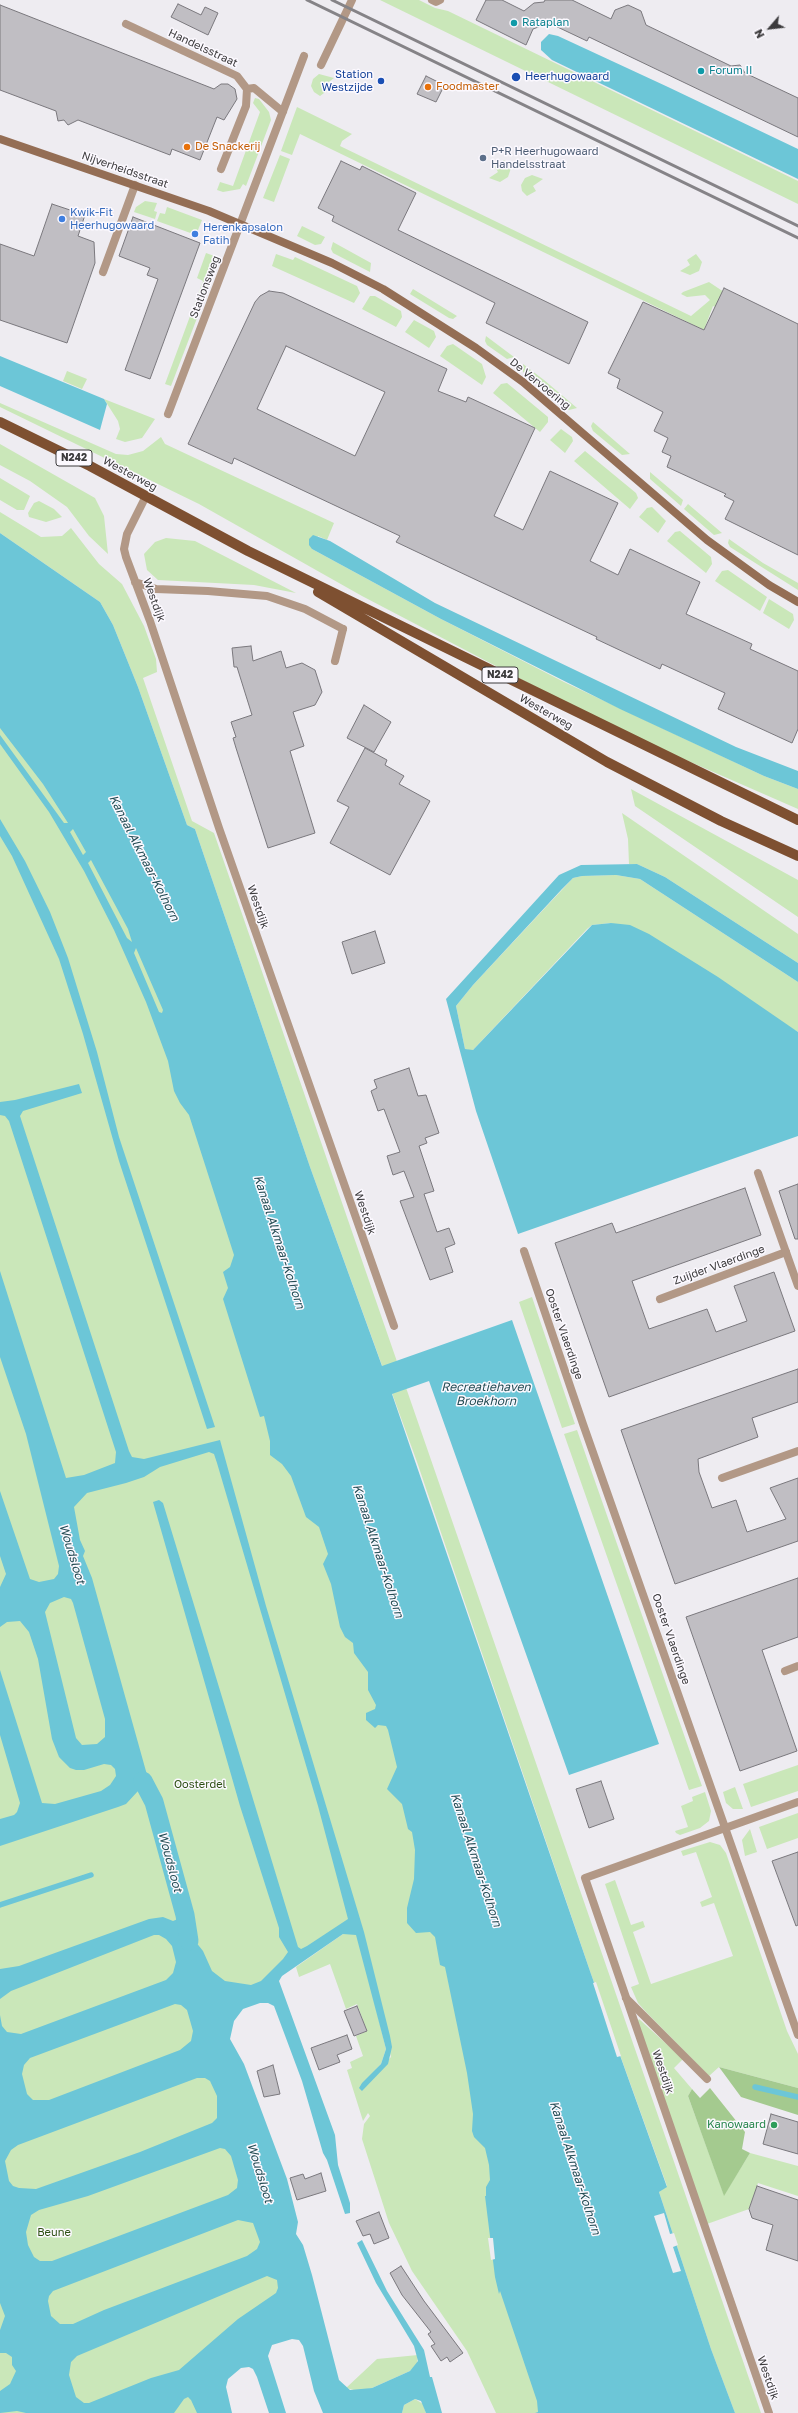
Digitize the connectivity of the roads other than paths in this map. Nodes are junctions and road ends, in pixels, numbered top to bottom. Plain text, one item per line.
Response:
1 (352, 0) edge
2 (432, 0) edge
3 (440, 0) edge
4 (126, 24) dead end
5 (304, 56) dead end
6 (321, 65) dead end
7 (246, 89) junction
8 (283, 112) junction
9 (0, 139) edge
10 (222, 169) dead end
11 (135, 185) junction
12 (241, 225) junction
13 (103, 272) dead end
14 (168, 414) dead end
15 (0, 422) edge
16 (146, 496) junction
17 (248, 550) junction
18 (135, 582) junction
19 (798, 602) edge
20 (335, 661) dead end
21 (798, 820) edge
22 (798, 856) edge
23 (758, 1173) dead end
24 (524, 1251) dead end
25 (786, 1252) junction
26 (798, 1286) edge
27 (660, 1298) dead end
28 (394, 1326) dead end
29 (798, 1451) edge
30 (722, 1478) dead end
31 (798, 1666) edge
32 (785, 1671) dead end
33 (798, 1802) edge
34 (725, 1828) junction
35 (626, 1998) junction
36 (798, 2035) edge
37 (707, 2079) dead end
38 (769, 2413) edge

1 - 6 street
2 - 3 street
4 - 7 street, Handelsstraat
5 - 8 street, Stationsweg
7 - 8 street, Handelsstraat
7 - 10 street
8 - 12 street, Stationsweg
9 - 11 street, Nijverheidsstraat
11 - 12 street, Nijverheidsstraat
11 - 13 street
12 - 14 street, Stationsweg
12 - 19 street, De Vervoering
15 - 16 main road, Westerweg / N242
16 - 17 main road, Westerweg / N242
16 - 18 street, Westdijk
17 - 21 main road, Westerweg / N242
17 - 22 main road, Westerweg / N242
18 - 20 street
18 - 28 street, Westdijk
23 - 25 street
24 - 34 street, Ooster Vlaerdinge
25 - 26 street
25 - 27 street, Zuijder Vlaerdinge
29 - 30 street
31 - 32 street
33 - 34 street
34 - 35 street, Westdijk
34 - 36 street, Ooster Vlaerdinge
35 - 37 street
35 - 38 street, Westdijk

